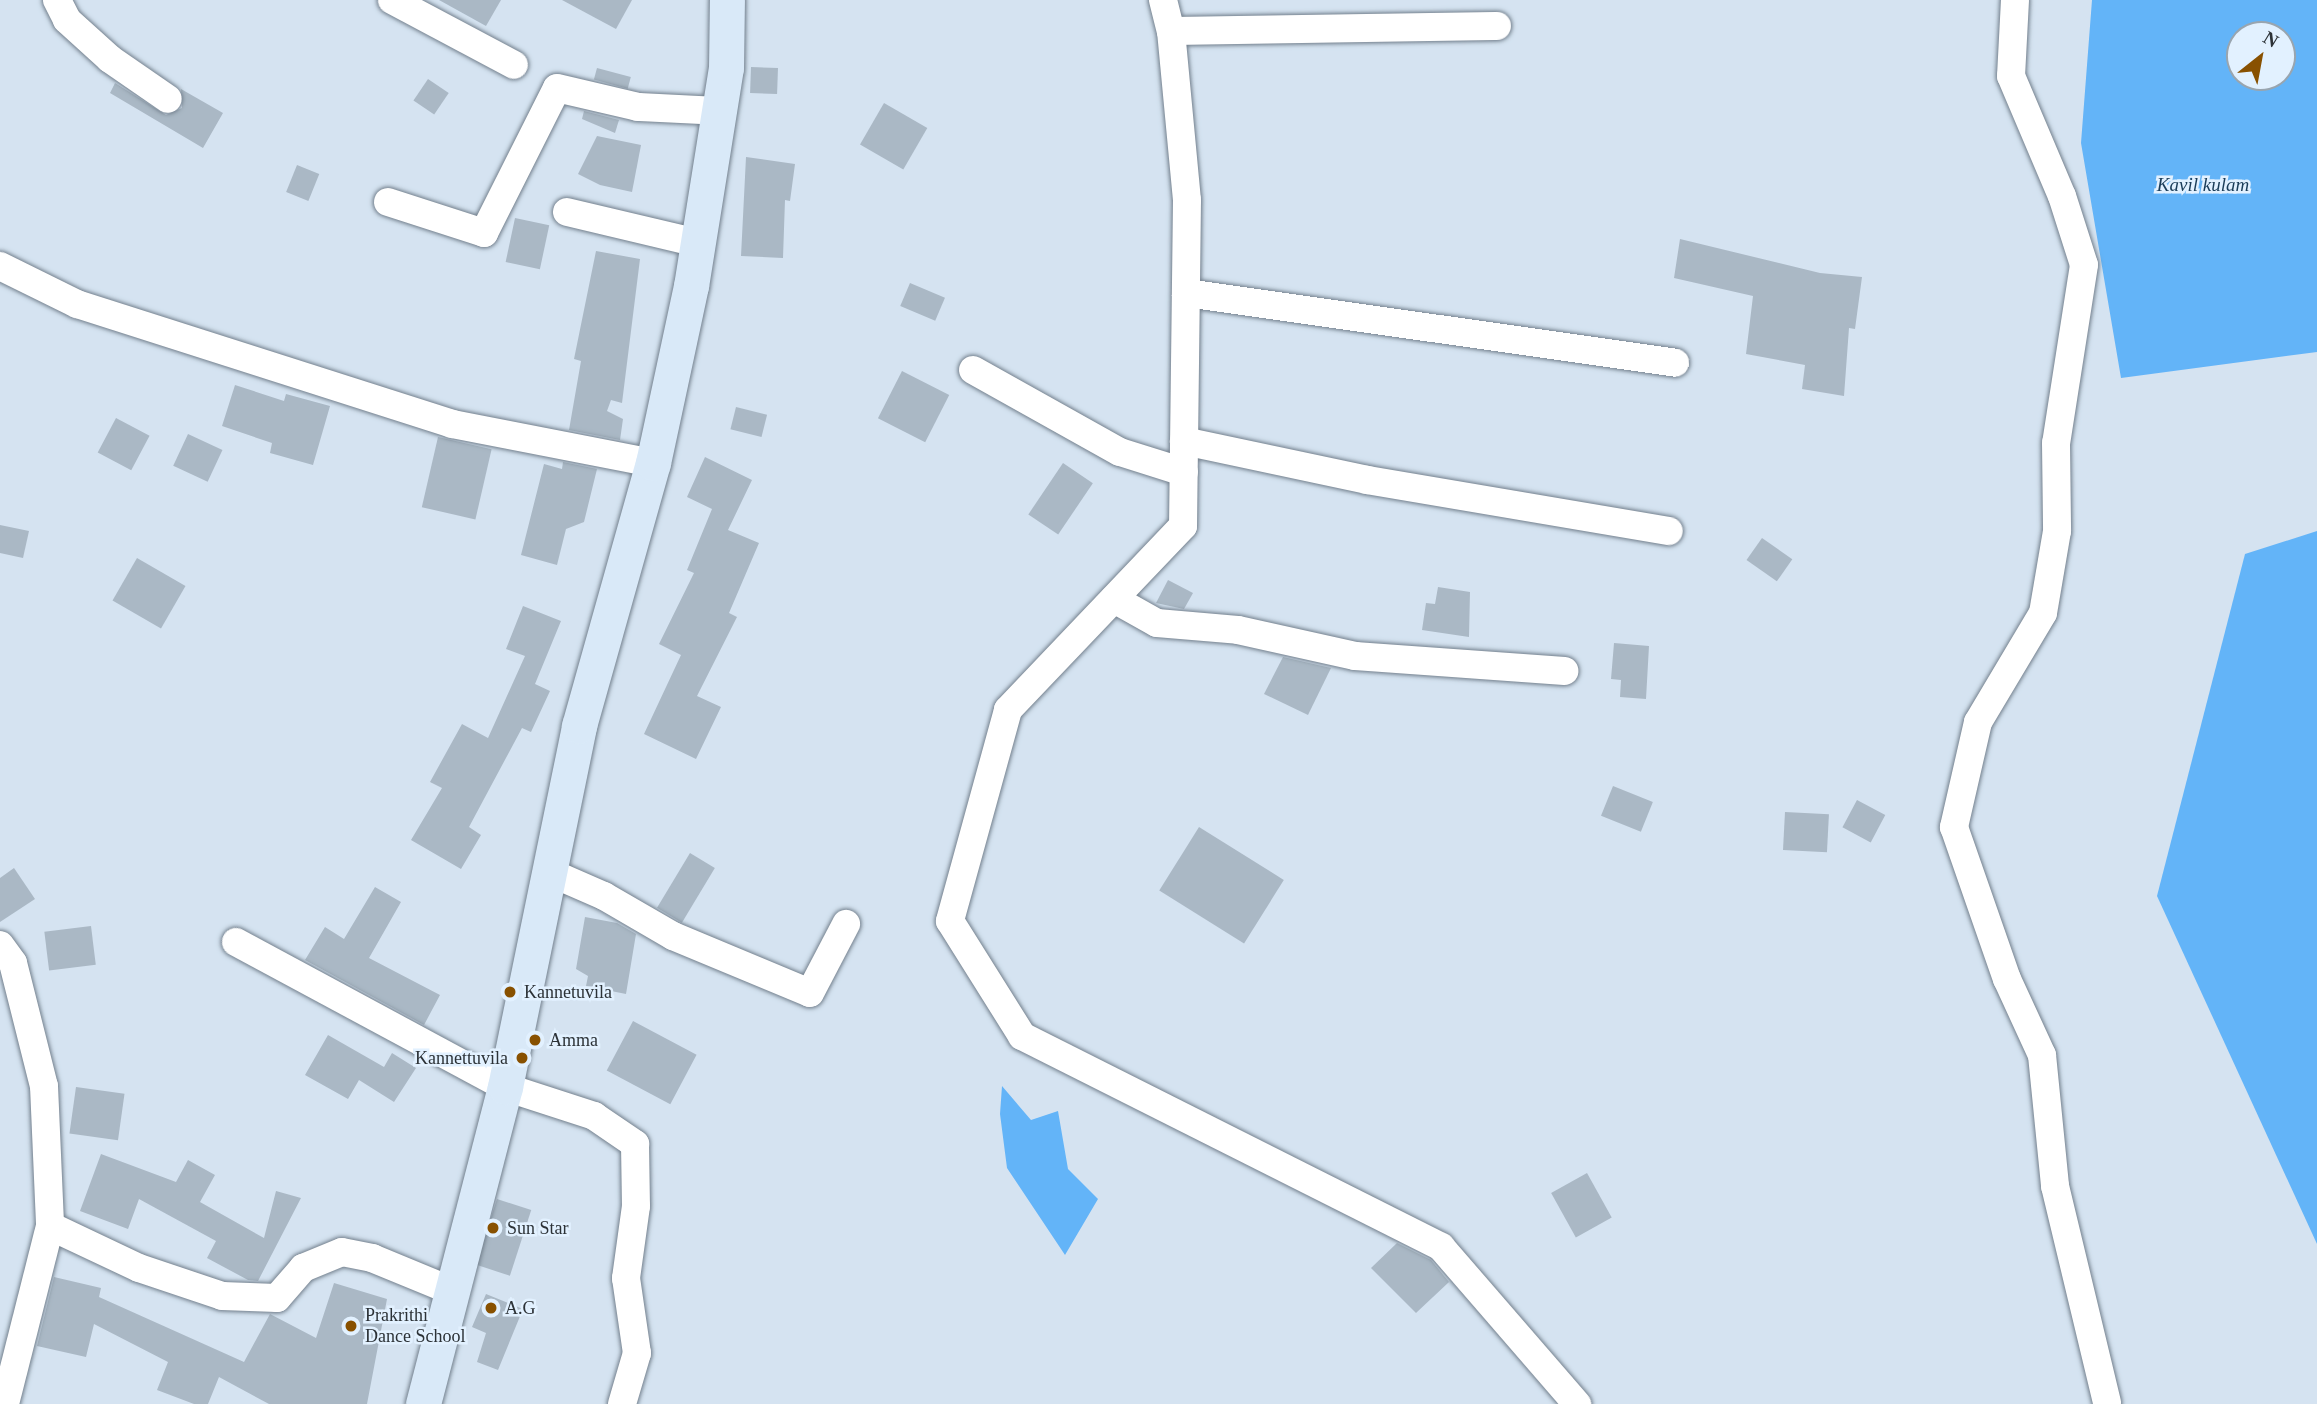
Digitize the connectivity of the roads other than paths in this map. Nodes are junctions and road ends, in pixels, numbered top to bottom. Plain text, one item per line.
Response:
1 (57, 0) edge
2 (392, 0) edge
3 (727, 0) edge
4 (1163, 0) edge
5 (2015, 0) edge
6 (1497, 26) dead end
7 (1171, 31) junction
8 (514, 65) dead end
9 (168, 99) dead end
10 (719, 111) junction
11 (387, 202) dead end
12 (567, 212) dead end
13 (698, 243) junction
14 (0, 266) edge
15 (1186, 293) junction
16 (1675, 363) dead end
17 (973, 370) dead end
18 (1184, 441) junction
19 (653, 463) junction
20 (1184, 472) junction
21 (1669, 531) dead end
22 (1114, 599) junction
23 (1564, 671) dead end
24 (549, 872) junction
25 (846, 924) dead end
26 (236, 942) dead end
27 (0, 945) edge
28 (505, 1087) junction
29 (50, 1226) junction
30 (452, 1291) junction
31 (2107, 1403) edge
32 (5, 1404) edge
33 (423, 1404) edge
34 (622, 1404) edge
35 (1577, 1404) edge

1 - 9 street
2 - 8 street
3 - 10 main road
4 - 7 street
5 - 31 street
6 - 7 street
7 - 15 street
10 - 11 street
10 - 13 main road
12 - 13 street
13 - 19 main road
14 - 19 street
15 - 16 street
15 - 18 street
17 - 20 street
18 - 20 street
18 - 21 street
19 - 24 main road
20 - 22 street
22 - 23 street
22 - 35 street
24 - 25 street
24 - 28 main road
26 - 28 street
27 - 29 street
28 - 30 main road
28 - 34 street
29 - 30 street
29 - 32 street
30 - 33 main road

